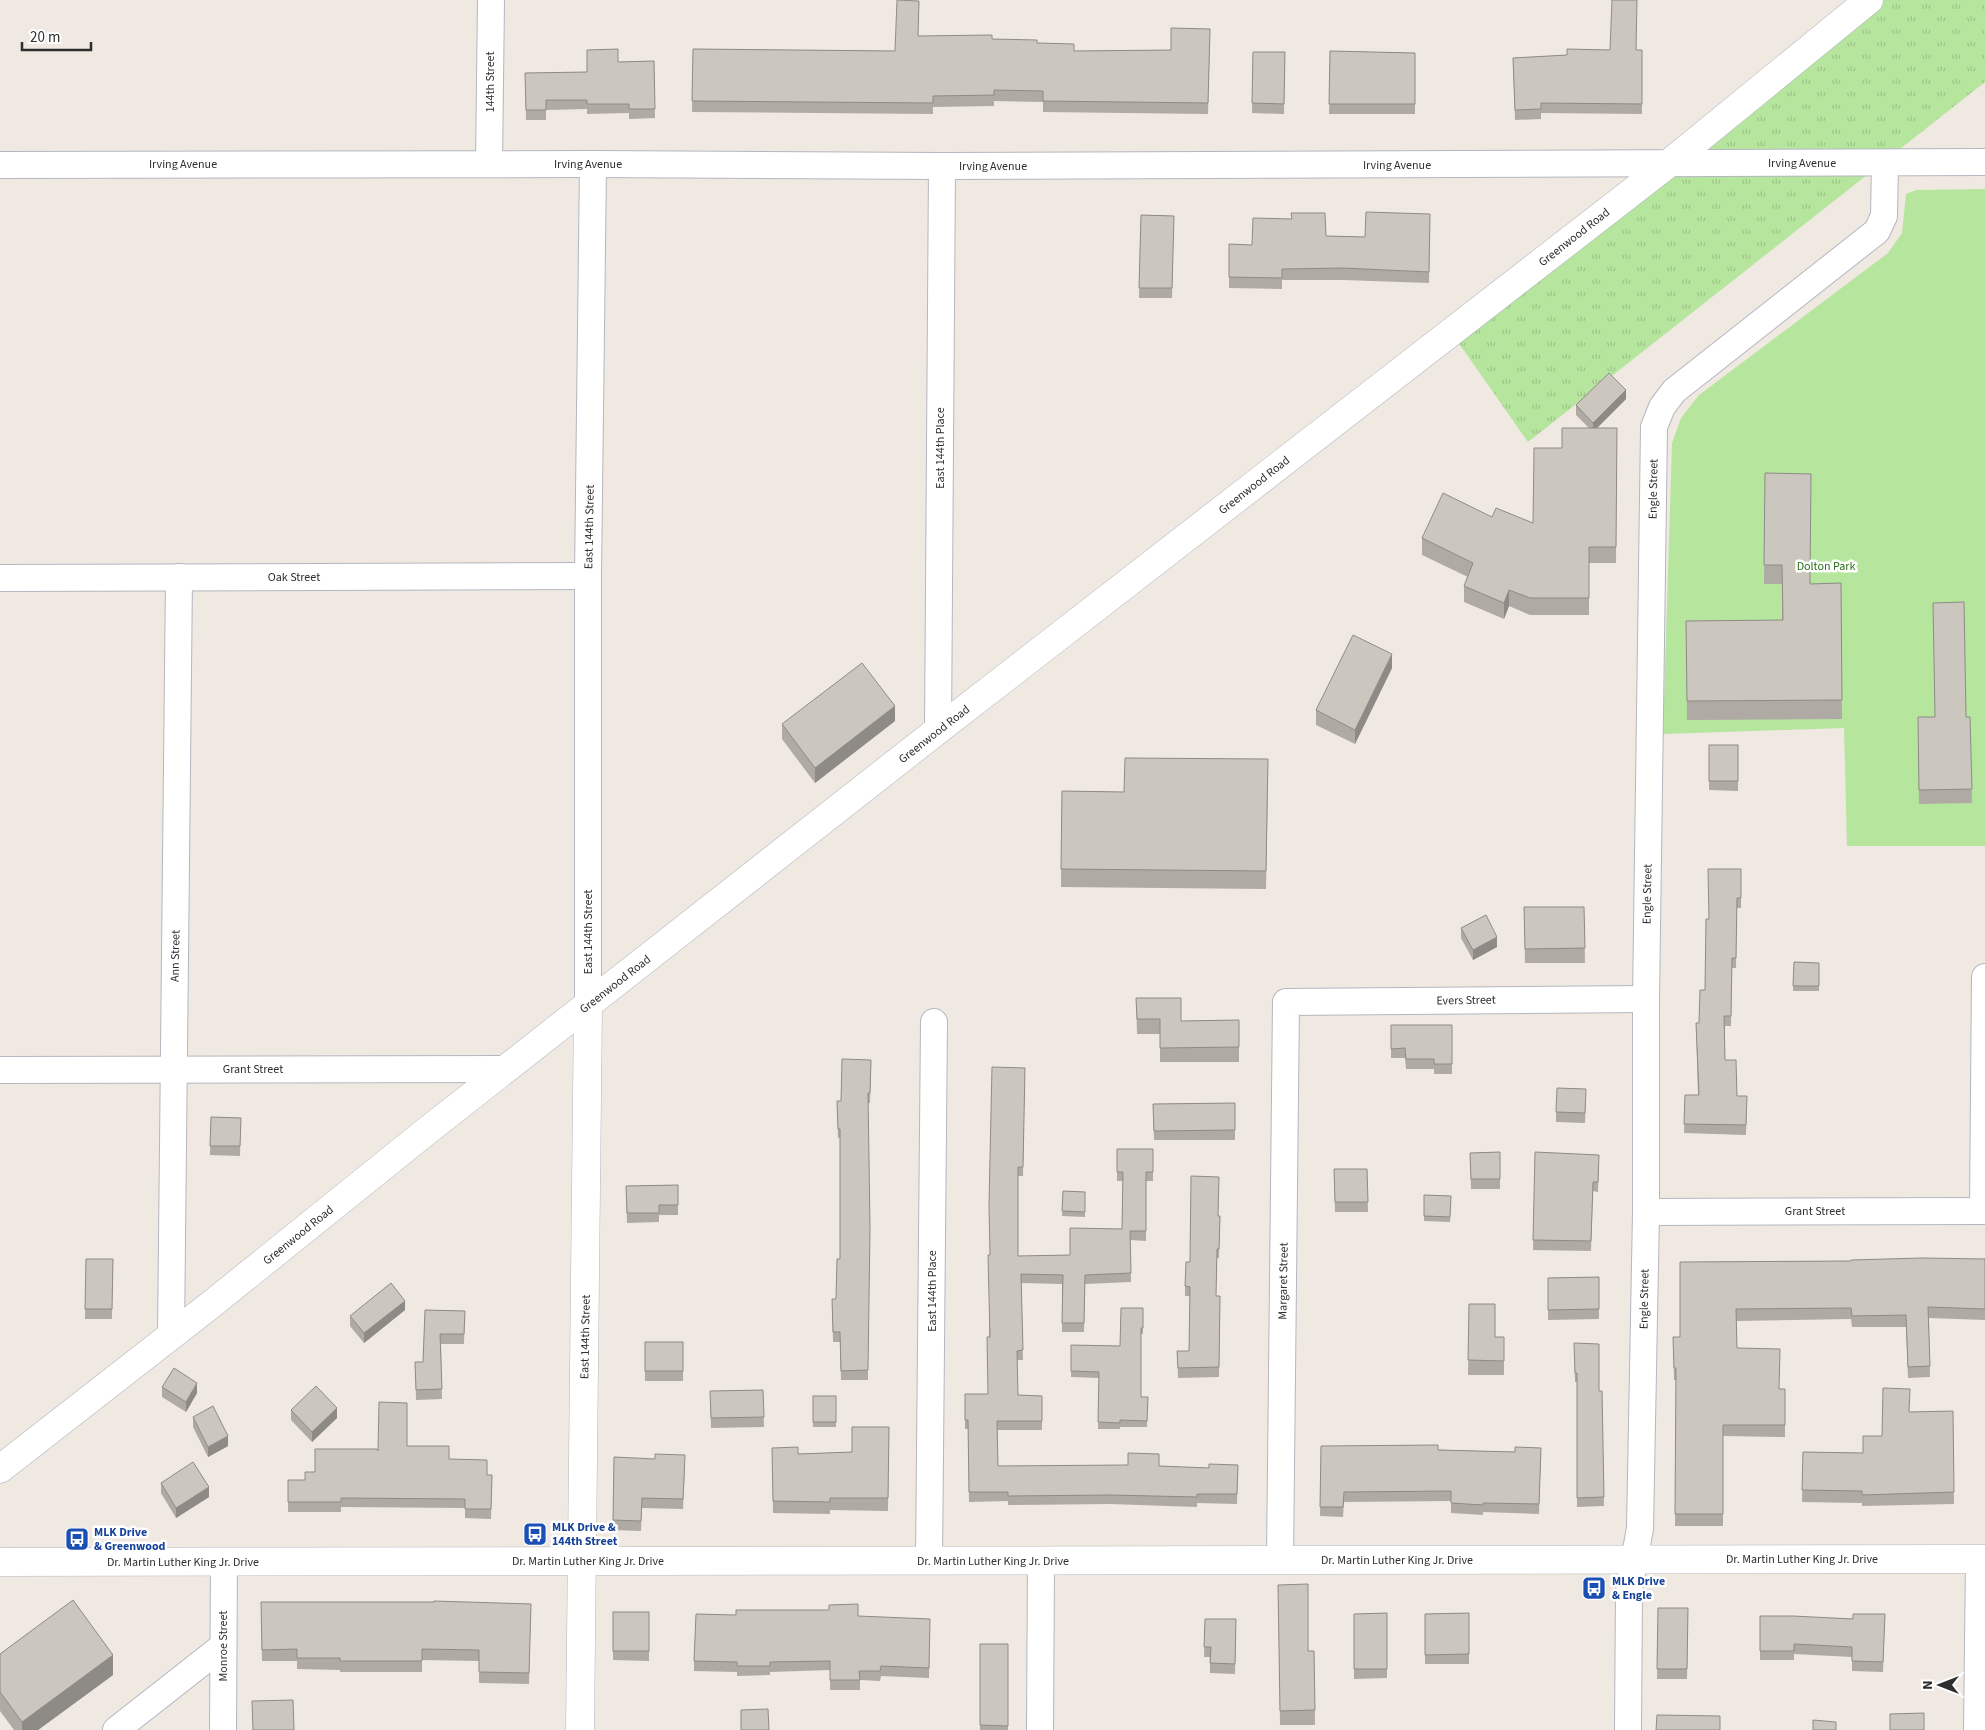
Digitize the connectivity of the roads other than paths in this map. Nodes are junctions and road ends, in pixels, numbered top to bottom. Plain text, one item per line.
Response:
1 (490, 0) edge
2 (1869, 0) edge
3 (1985, 162) edge
4 (1885, 163) junction
5 (489, 164) junction
6 (593, 164) junction
7 (1668, 164) junction
8 (0, 165) edge
9 (942, 166) junction
10 (588, 576) junction
11 (179, 577) junction
12 (0, 578) edge
13 (938, 730) junction
14 (1985, 977) edge
15 (1646, 999) junction
16 (1286, 1002) joint
17 (588, 1006) junction
18 (934, 1022) dead end
19 (173, 1069) junction
20 (506, 1069) junction
21 (0, 1070) edge
22 (1984, 1211) edge
23 (1646, 1212) junction
24 (172, 1335) junction
25 (0, 1469) edge
26 (1634, 1559) junction
27 (1982, 1559) edge
28 (1041, 1560) junction
29 (1280, 1560) junction
30 (582, 1561) junction
31 (929, 1561) junction
32 (0, 1562) edge
33 (224, 1562) junction
34 (223, 1646) junction
35 (116, 1730) edge
36 (223, 1730) edge
37 (580, 1730) edge
38 (1040, 1730) edge
39 (1628, 1730) edge
40 (1977, 1730) edge

1 - 5 street, 144th Street
2 - 7 street, Greenwood Road
3 - 4 street, Irving Avenue
4 - 7 street, Irving Avenue
4 - 15 street, Engle Street
5 - 6 street, Irving Avenue
5 - 8 street, Irving Avenue
6 - 9 street, Irving Avenue
6 - 10 street, East 144th Street
7 - 9 street, Irving Avenue
7 - 13 street, Greenwood Road
9 - 13 street, East 144th Place
10 - 11 street, Oak Street
10 - 17 street, East 144th Street
11 - 12 street, Oak Street
11 - 19 street, Ann Street
13 - 17 street, Greenwood Road
14 - 22 street
15 - 16 street, Evers Street
15 - 23 street, Engle Street
16 - 29 street, Margaret Street
17 - 20 street, Greenwood Road
17 - 30 street, East 144th Street
18 - 31 street, East 144th Place
19 - 20 street, Grant Street
19 - 21 street, Grant Street
19 - 24 street, Ann Street
20 - 24 street, Greenwood Road
22 - 23 street, Grant Street
23 - 26 street, Engle Street
24 - 25 street, Greenwood Road
26 - 27 street, Dr. Martin Luther King Jr. Drive
26 - 29 street, Dr. Martin Luther King Jr. Drive
26 - 39 street, Engle Street
27 - 40 street
28 - 29 street, Dr. Martin Luther King Jr. Drive
28 - 31 street, Dr. Martin Luther King Jr. Drive
28 - 38 street
30 - 31 street, Dr. Martin Luther King Jr. Drive
30 - 33 street, Dr. Martin Luther King Jr. Drive
30 - 37 street, East 144th Street
32 - 33 street, Dr. Martin Luther King Jr. Drive
33 - 34 street, Monroe Street
34 - 35 street
34 - 36 street, Monroe Street

